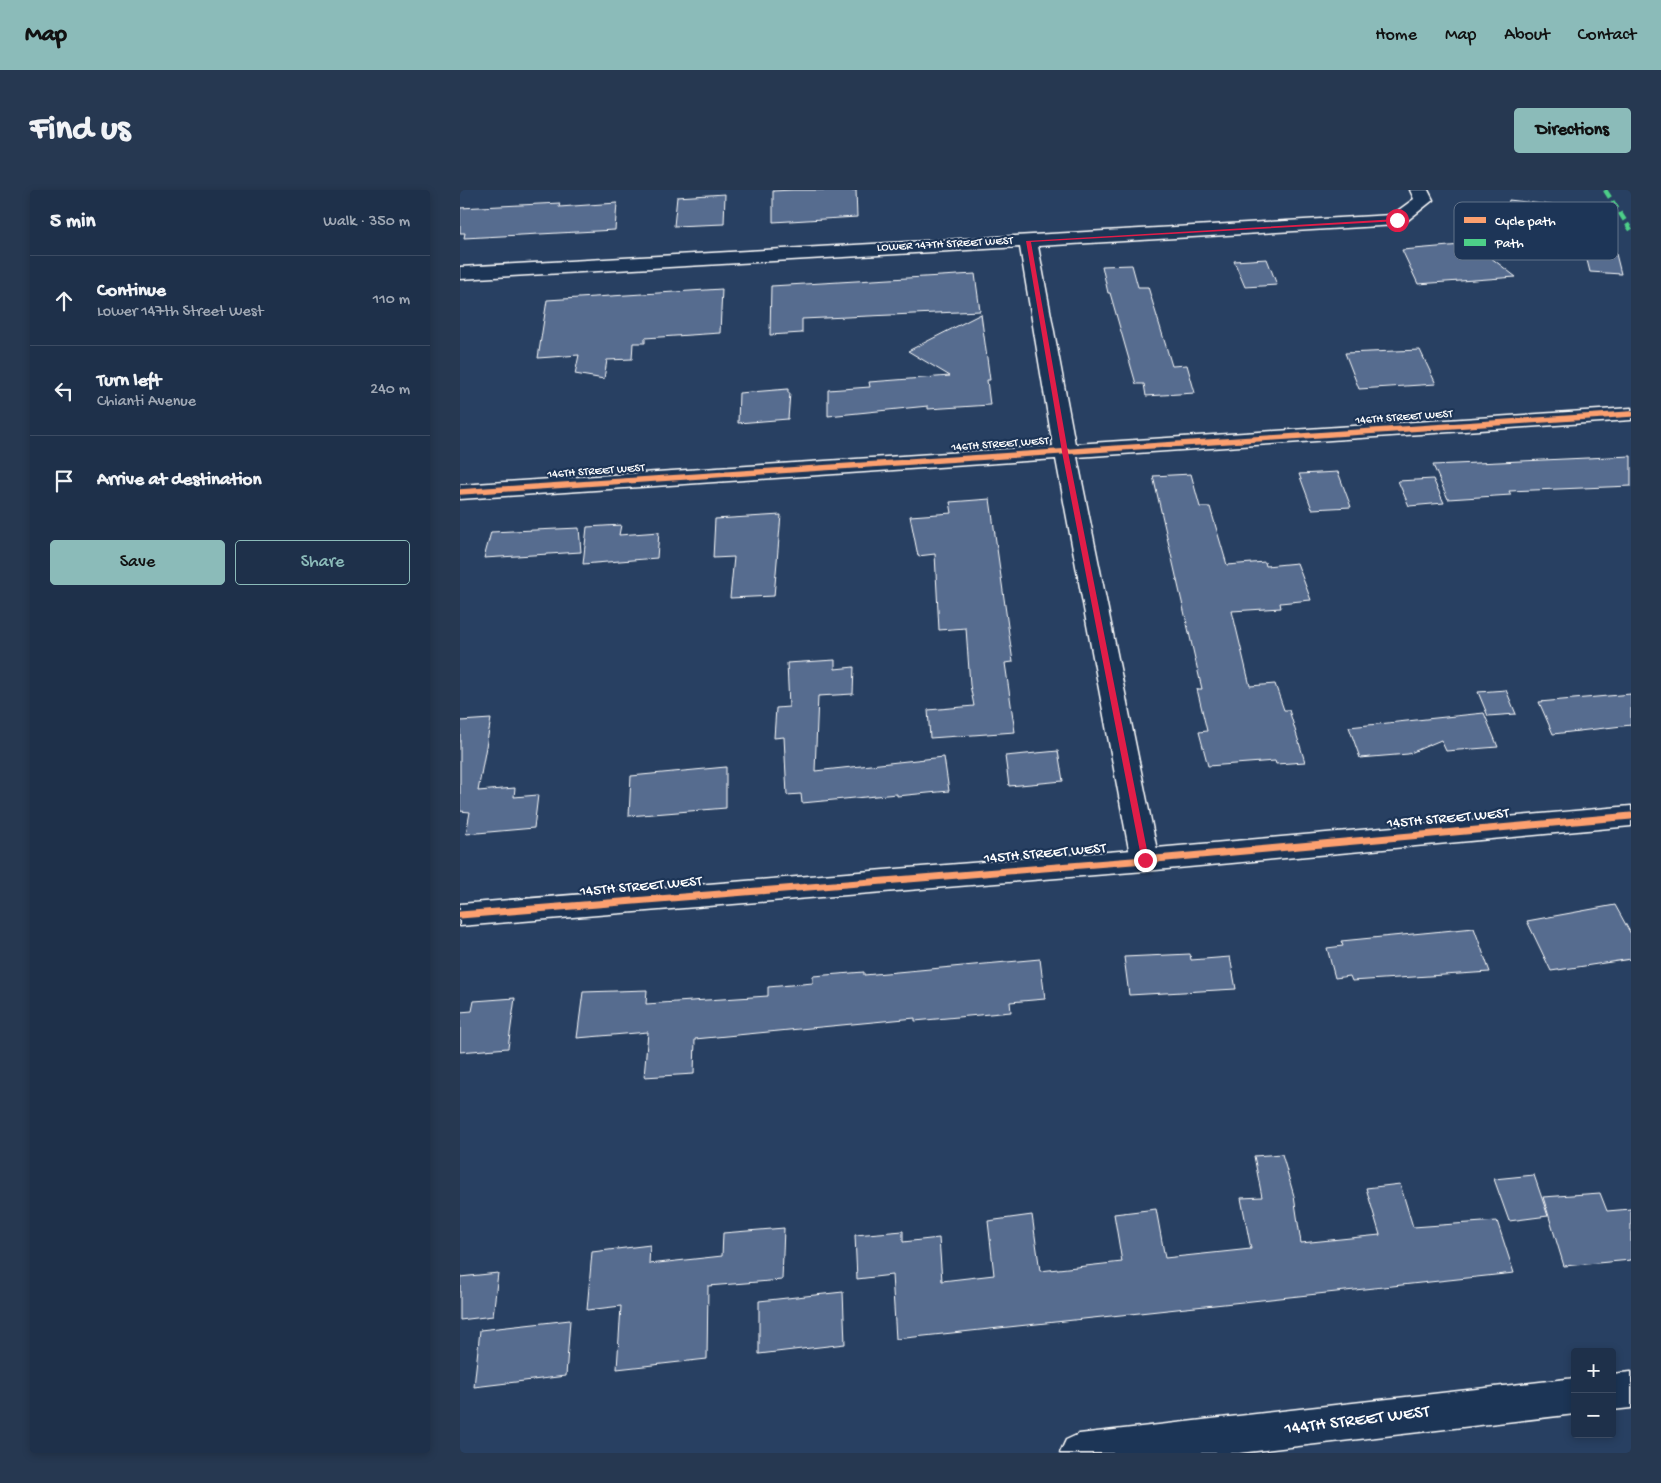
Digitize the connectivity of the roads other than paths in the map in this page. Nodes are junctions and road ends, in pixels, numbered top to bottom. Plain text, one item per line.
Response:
1 (1422, 195) edge
2 (1028, 241) junction
3 (460, 273) edge
4 (1631, 414) edge
5 (1065, 452) junction
6 (460, 492) edge
7 (1631, 816) edge
8 (1145, 860) junction
9 (460, 916) edge
10 (1631, 1390) edge
11 (1616, 1392) edge
12 (1571, 1396) edge
13 (1079, 1453) edge

1 - 2 street, LOWER 147TH STREET WEST
2 - 3 street, LOWER 147TH STREET WEST
2 - 5 street
4 - 5 street, 146TH STREET WEST
5 - 6 street, 146TH STREET WEST
5 - 8 street
7 - 8 street, 145TH STREET WEST
8 - 9 street, 145TH STREET WEST
10 - 11 street
12 - 13 street, 144TH STREET WEST

